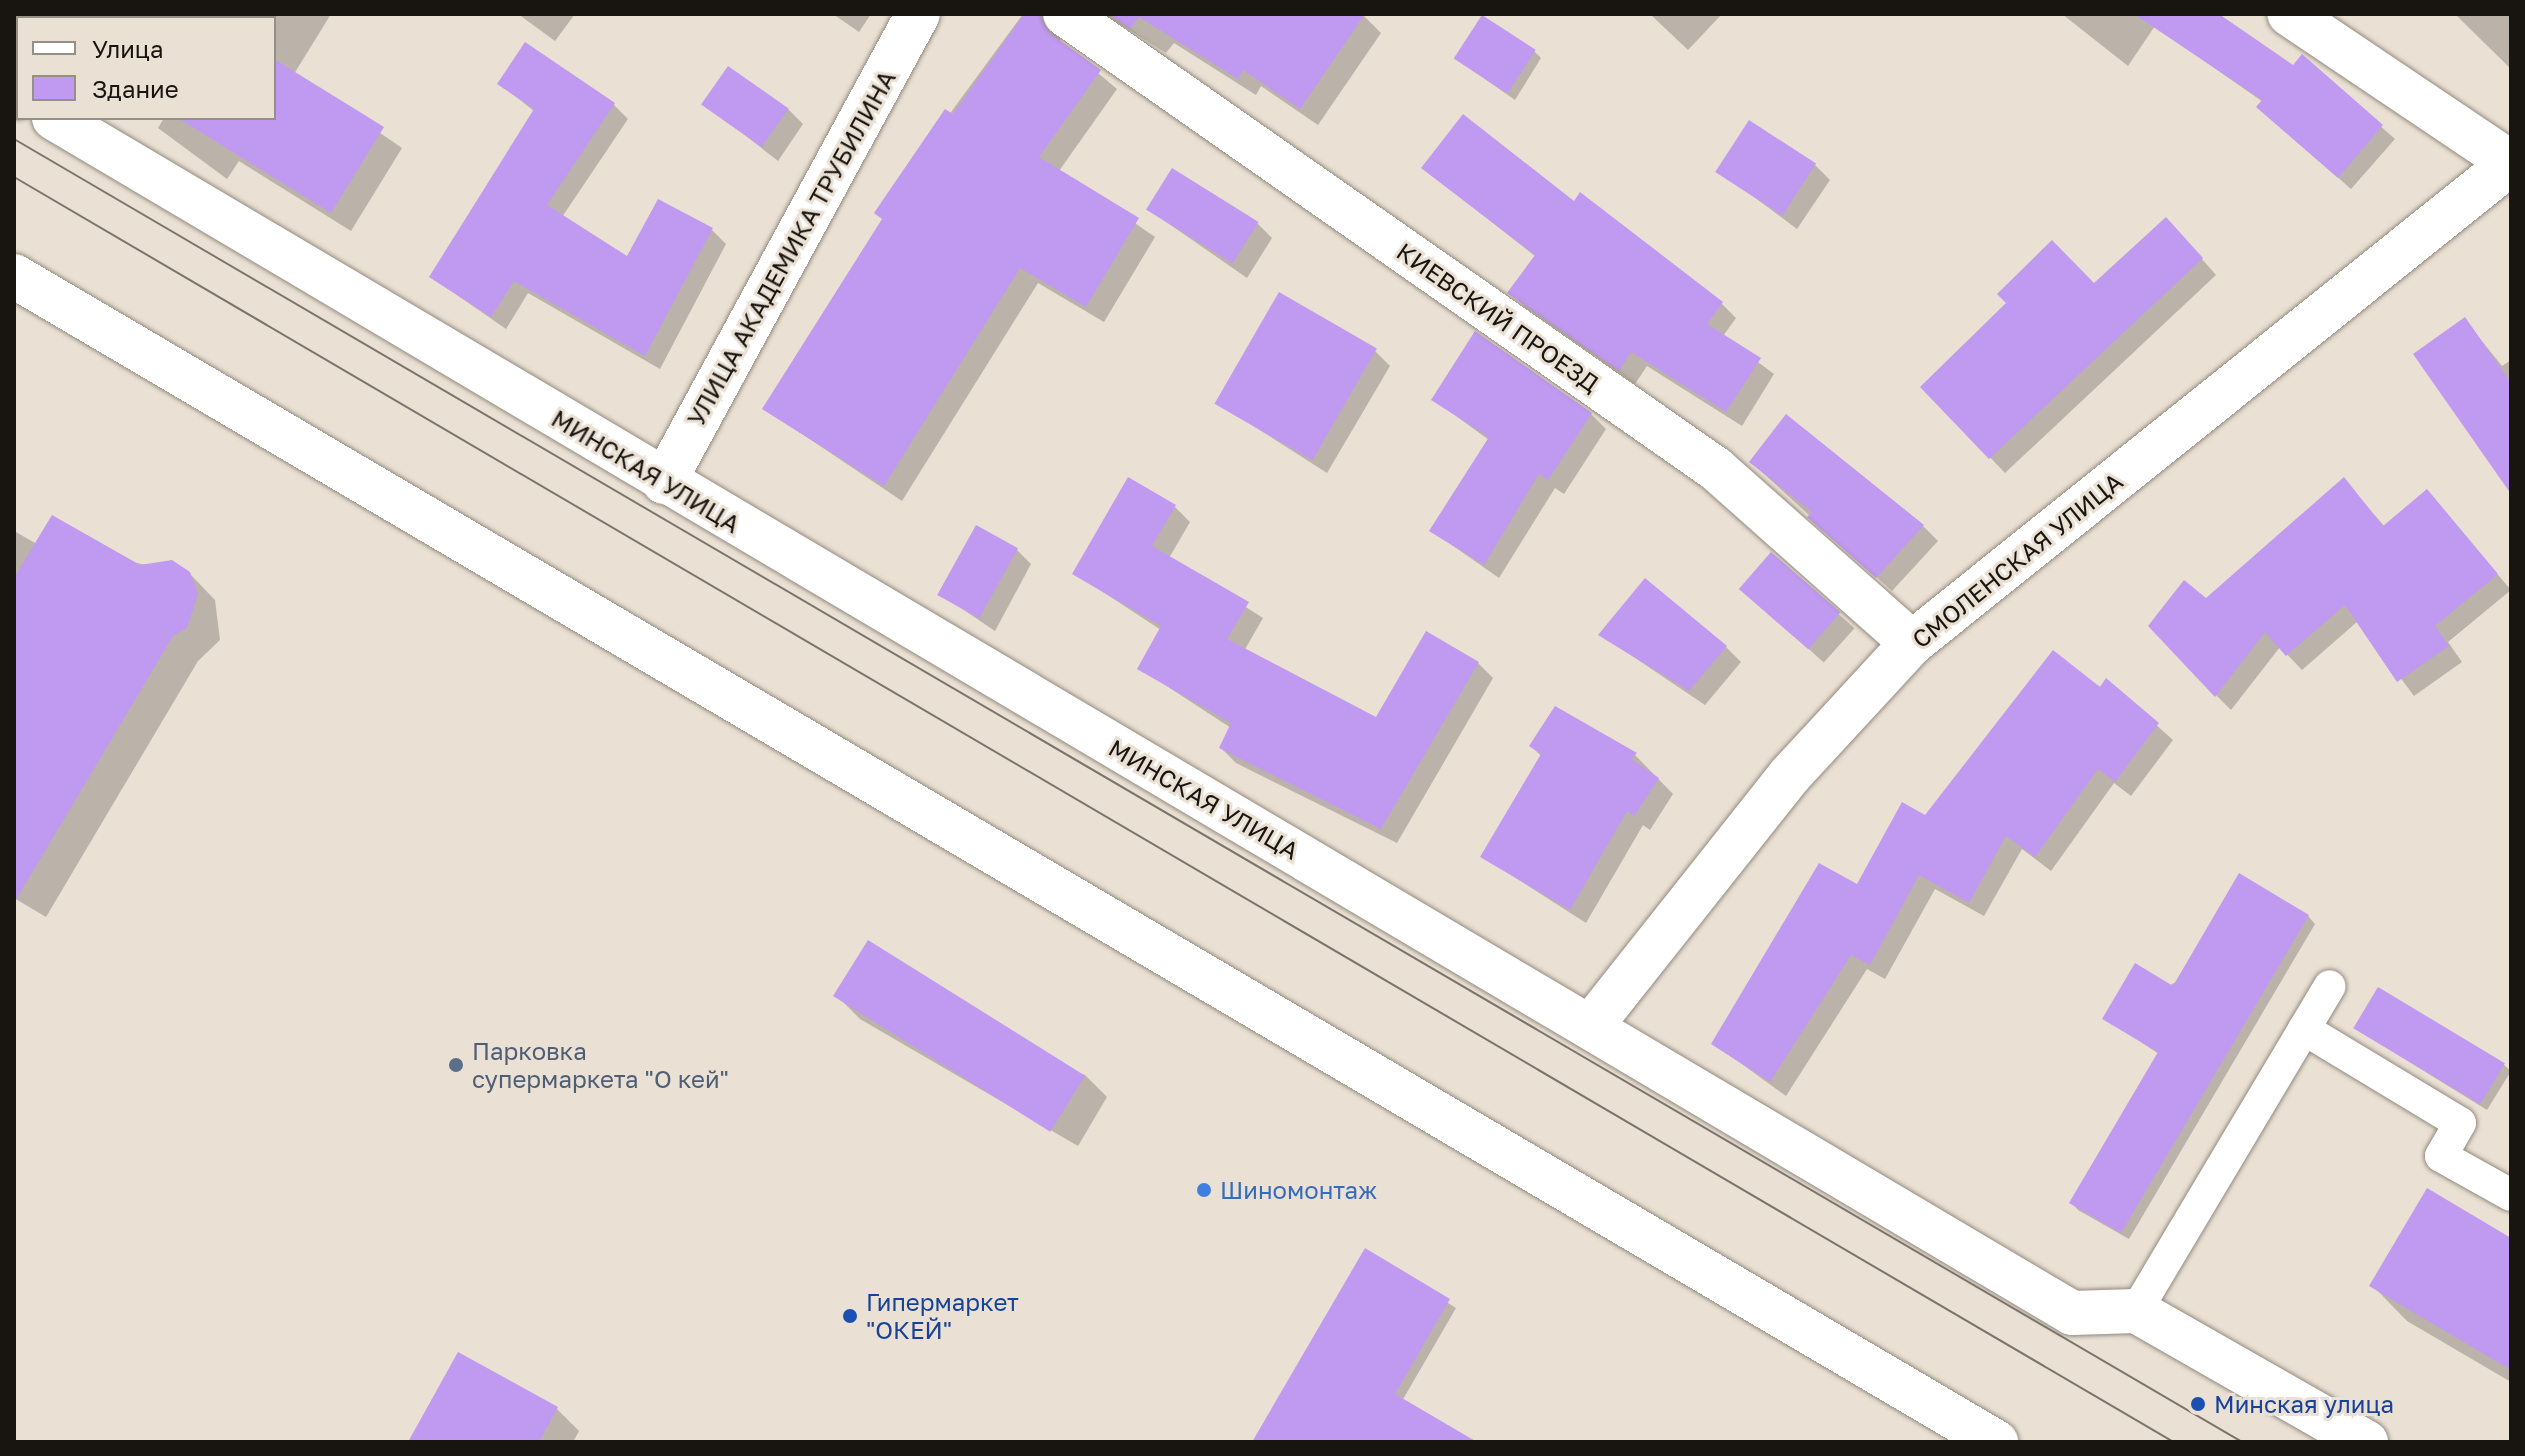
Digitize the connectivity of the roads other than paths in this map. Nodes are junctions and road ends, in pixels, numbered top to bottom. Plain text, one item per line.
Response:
1 (918, 14) edge
2 (1065, 14) edge
3 (2289, 14) edge
4 (57, 120) edge
5 (2511, 163) edge
6 (14, 276) edge
7 (664, 482) junction
8 (1912, 643) junction
9 (2330, 986) dead end
10 (1591, 1026) junction
11 (2304, 1029) junction
12 (2511, 1195) edge
13 (2136, 1311) junction
14 (1996, 1442) edge
15 (2366, 1442) edge

1 - 7 street, УЛИЦА АКАДЕМИКА ТРУБИЛИНА
2 - 8 street, КИЕВСКИЙ ПРОЕЗД
3 - 5 street
4 - 7 street, МИНСКАЯ УЛИЦА
5 - 8 street, СМОЛЕНСКАЯ УЛИЦА
6 - 14 street
7 - 10 street, МИНСКАЯ УЛИЦА
8 - 10 street, СМОЛЕНСКАЯ УЛИЦА
9 - 11 lane
10 - 13 street, МИНСКАЯ УЛИЦА
11 - 12 lane
11 - 13 lane
13 - 15 street

